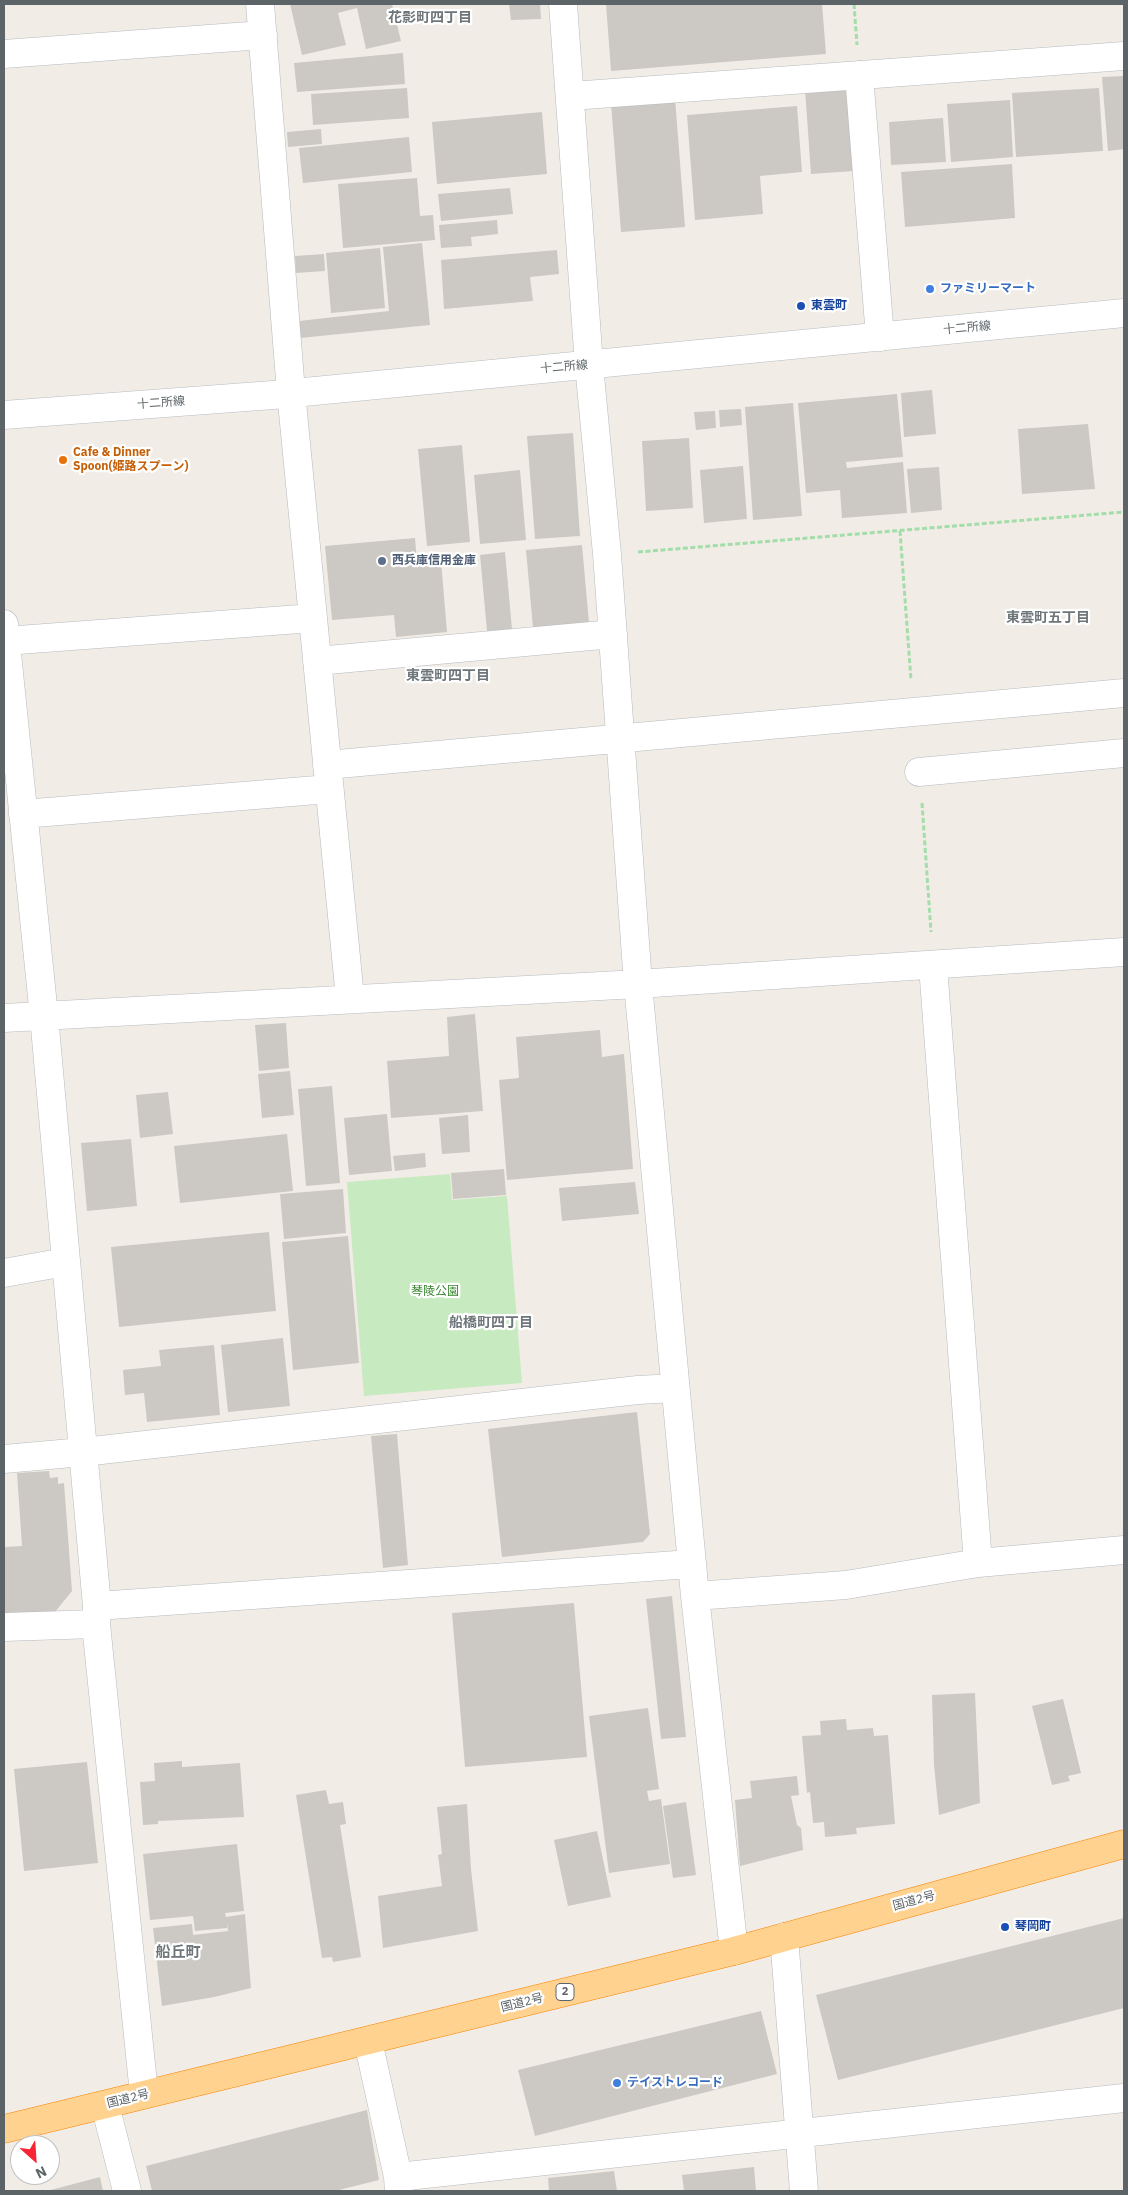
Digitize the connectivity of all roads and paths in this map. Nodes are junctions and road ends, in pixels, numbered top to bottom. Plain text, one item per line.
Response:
1 (260, 4) edge
2 (563, 4) edge
3 (854, 4) edge
4 (263, 35) junction
5 (4, 54) edge
6 (1124, 56) edge
7 (859, 75) junction
8 (571, 96) junction
9 (1124, 313) edge
10 (880, 337) junction
11 (589, 365) junction
12 (291, 392) junction
13 (4, 415) edge
14 (1124, 512) edge
15 (607, 554) junction
16 (313, 618) junction
17 (5, 632) edge
18 (613, 634) junction
19 (317, 661) junction
20 (1124, 693) edge
21 (620, 740) junction
22 (1124, 753) edge
23 (919, 772) dead end
24 (328, 777) junction
25 (23, 814) junction
26 (1124, 952) edge
27 (933, 966) junction
28 (638, 984) junction
29 (350, 998) junction
30 (44, 1016) junction
31 (4, 1018) edge
32 (65, 1262) junction
33 (4, 1272) edge
34 (675, 1388) junction
35 (83, 1452) junction
36 (4, 1459) edge
37 (1124, 1550) edge
38 (978, 1563) junction
39 (692, 1564) junction
40 (695, 1596) junction
41 (96, 1615) junction
42 (4, 1628) edge
43 (1124, 1844) edge
44 (784, 1937) junction
45 (734, 1950) junction
46 (368, 2041) junction
47 (144, 2094) junction
48 (1124, 2098) edge
49 (105, 2105) junction
50 (4, 2129) edge
51 (799, 2134) junction
52 (398, 2184) edge
53 (127, 2191) edge
54 (804, 2191) edge

1 - 4 street
2 - 8 street
3 - 7 path
4 - 5 street
4 - 12 street
6 - 7 street
7 - 8 street
7 - 10 street
8 - 11 street
9 - 10 street, 十二所線
10 - 11 street, 十二所線
11 - 12 street, 十二所線
11 - 15 street
12 - 13 street, 十二所線
12 - 16 street
14 - 15 path
15 - 18 street
16 - 17 street
16 - 19 street
17 - 25 street
18 - 19 street
18 - 21 street
19 - 24 street
20 - 21 street
21 - 24 street
21 - 28 street
22 - 23 street
24 - 25 street
24 - 29 street
25 - 30 street
26 - 27 street
27 - 28 street
27 - 38 street
28 - 29 street
28 - 34 street
29 - 30 street
30 - 31 street
30 - 32 street
32 - 33 street
32 - 35 street
34 - 35 street
34 - 39 street
35 - 36 street
35 - 41 street
37 - 38 street
38 - 40 street
39 - 40 street
39 - 41 street
40 - 45 street
41 - 42 street
41 - 47 street
43 - 44 highway, 国道2号 / 2
44 - 45 highway, 国道2号 / 2
44 - 51 street
45 - 46 highway, 国道2号 / 2
46 - 47 highway, 国道2号 / 2
46 - 52 street
47 - 49 highway, 国道2号 / 2
48 - 51 street
49 - 50 highway, 国道2号 / 2
49 - 53 street
51 - 52 street
51 - 54 street

